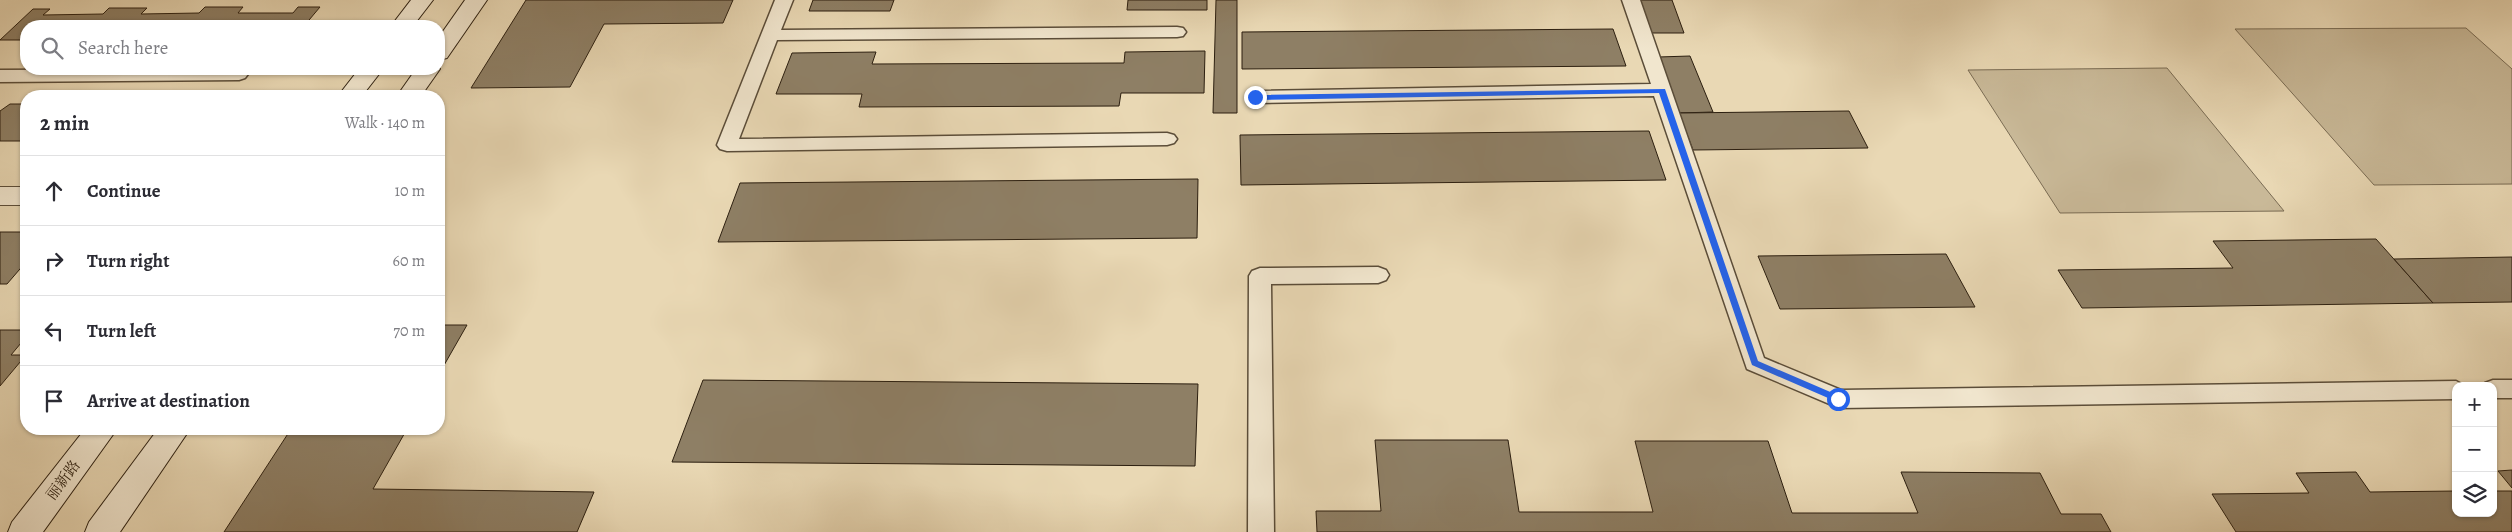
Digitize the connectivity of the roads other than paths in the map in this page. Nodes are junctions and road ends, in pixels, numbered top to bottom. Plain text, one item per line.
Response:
1 (422, 0) edge
2 (476, 0) edge
3 (784, 0) edge
4 (1631, 0) edge
5 (407, 20) edge
6 (1177, 32) dead end
7 (770, 35) junction
8 (445, 44) edge
9 (120, 75) edge
10 (366, 75) edge
11 (424, 75) edge
12 (0, 76) edge
13 (355, 90) edge
14 (413, 90) edge
15 (1662, 90) junction
16 (1255, 97) dead end
17 (1166, 139) dead end
18 (0, 196) edge
19 (20, 196) edge
20 (1378, 275) dead end
21 (2497, 389) edge
22 (2512, 389) edge
23 (2452, 390) edge
24 (97, 435) edge
25 (171, 435) edge
26 (24, 532) edge
27 (101, 532) edge
28 (1261, 532) edge

1 - 5 main road
2 - 8 main road
3 - 7 lane
4 - 15 lane
6 - 7 lane
7 - 17 lane
9 - 12 lane
10 - 13 main road
11 - 14 main road
15 - 16 lane
15 - 23 lane
18 - 19 main road
20 - 28 lane
21 - 22 lane
24 - 26 main road, 丽新路
25 - 27 main road

